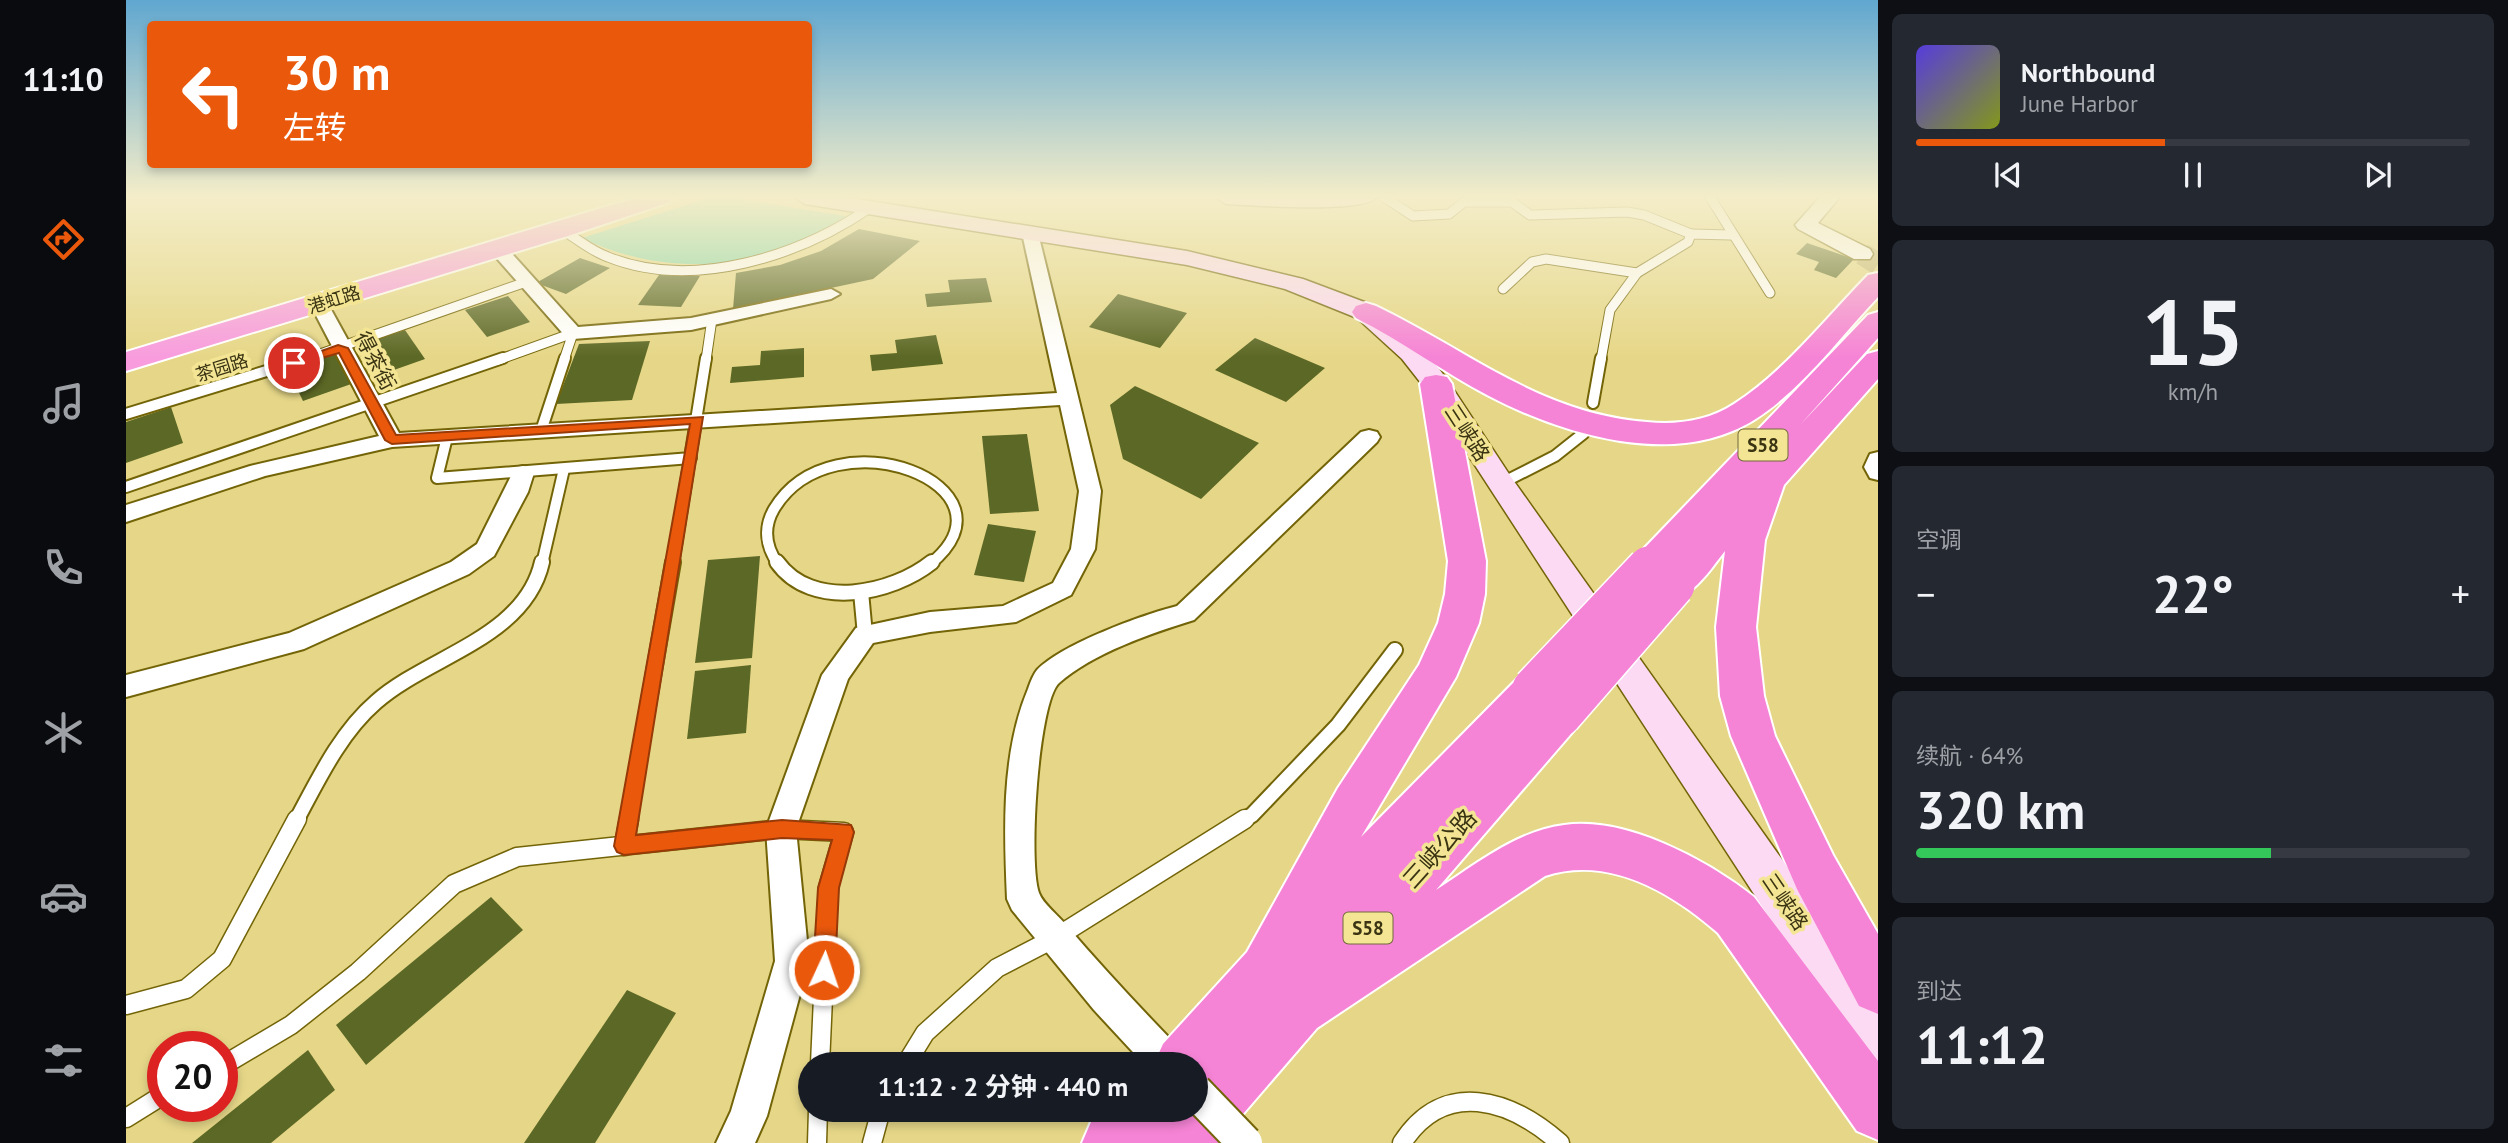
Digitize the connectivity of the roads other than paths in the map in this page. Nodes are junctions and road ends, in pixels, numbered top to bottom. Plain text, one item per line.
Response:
1 (498, 250) edge
2 (499, 250) edge
3 (590, 250) edge
4 (794, 250) edge
5 (1034, 250) edge
6 (1139, 250) edge
7 (1674, 250) edge
8 (1741, 250) edge
9 (1855, 250) edge
10 (1862, 254) tunnel mouth
11 (1637, 273) junction
12 (1878, 281) edge
13 (526, 282) junction
14 (1503, 289) dead end
15 (1770, 293) dead end
16 (831, 294) dead end
17 (319, 304) junction
18 (1366, 312) junction
19 (712, 319) junction
20 (1878, 321) edge
21 (573, 333) junction
22 (342, 348) junction
23 (126, 362) edge
24 (1871, 372) edge
25 (1436, 384) junction
26 (1068, 398) junction
27 (1593, 403) dead end
28 (373, 405) junction
29 (126, 414) edge
30 (698, 420) junction
31 (541, 431) junction
32 (1584, 433) dead end
33 (1368, 436) dead end
34 (447, 437) junction
35 (392, 440) junction
36 (691, 458) junction
37 (1878, 459) edge
38 (564, 470) junction
39 (523, 473) junction
40 (1878, 473) edge
41 (1768, 481) junction
42 (1500, 484) junction
43 (126, 487) edge
44 (128, 508) edge
45 (1661, 577) junction
46 (861, 592) junction
47 (865, 635) junction
48 (1395, 650) dead end
49 (126, 686) edge
50 (782, 829) junction
51 (624, 846) junction
52 (1055, 938) junction
53 (1878, 987) edge
54 (1279, 992) junction
55 (126, 1004) edge
56 (1878, 1039) edge
57 (821, 1052) edge
58 (913, 1052) edge
59 (1158, 1052) edge
60 (1199, 1052) edge
61 (238, 1058) edge
62 (147, 1105) edge
63 (1208, 1105) edge
64 (1878, 1110) edge
65 (126, 1118) edge
66 (818, 1122) edge
67 (878, 1122) edge
68 (1131, 1122) edge
69 (735, 1143) edge
70 (817, 1143) edge
71 (872, 1143) edge
72 (1112, 1143) edge
73 (1178, 1143) edge
74 (1245, 1143) edge
75 (1402, 1143) edge
76 (1560, 1143) edge

1 - 17 highway, 港虹路
2 - 13 street
3 - 4 lane
5 - 26 street
6 - 18 main road, 三峡路
7 - 11 lane
8 - 15 lane
9 - 10 street
11 - 14 lane
11 - 27 lane
12 - 18 highway
13 - 21 street
13 - 22 lane, 茶园路
16 - 19 street
17 - 22 street, 得茶街
17 - 23 highway, 港虹路
18 - 25 main road, 三峡路
19 - 21 street
19 - 30 lane
20 - 45 highway, S58
21 - 28 lane
21 - 31 lane
22 - 28 street, 得茶街
22 - 29 lane, 茶园路
24 - 41 highway, S58
25 - 42 main road, 三峡路
25 - 54 highway
26 - 30 street
26 - 47 street
28 - 35 street, 得茶街
28 - 43 lane
30 - 31 street
30 - 36 lane
31 - 34 street
32 - 42 lane
33 - 52 street
34 - 35 street
34 - 39 lane
35 - 44 street
36 - 38 lane
36 - 51 lane
37 - 40 street
38 - 39 lane
38 - 55 lane
39 - 49 street
41 - 45 highway, S58
41 - 53 highway
42 - 56 main road, 三峡路
45 - 54 highway, 三峡公路 / S58, bridge
46 - 46 lane
46 - 47 lane
47 - 50 street
48 - 52 lane
50 - 51 lane
50 - 57 lane
50 - 69 street
51 - 61 lane
52 - 58 lane
52 - 59 street
54 - 60 highway, 三峡公路 / S58
54 - 64 highway
54 - 73 highway, 三峡公路 / S58
62 - 65 lane
63 - 74 street, bridge
66 - 70 lane
67 - 71 lane
68 - 72 highway
75 - 76 lane

